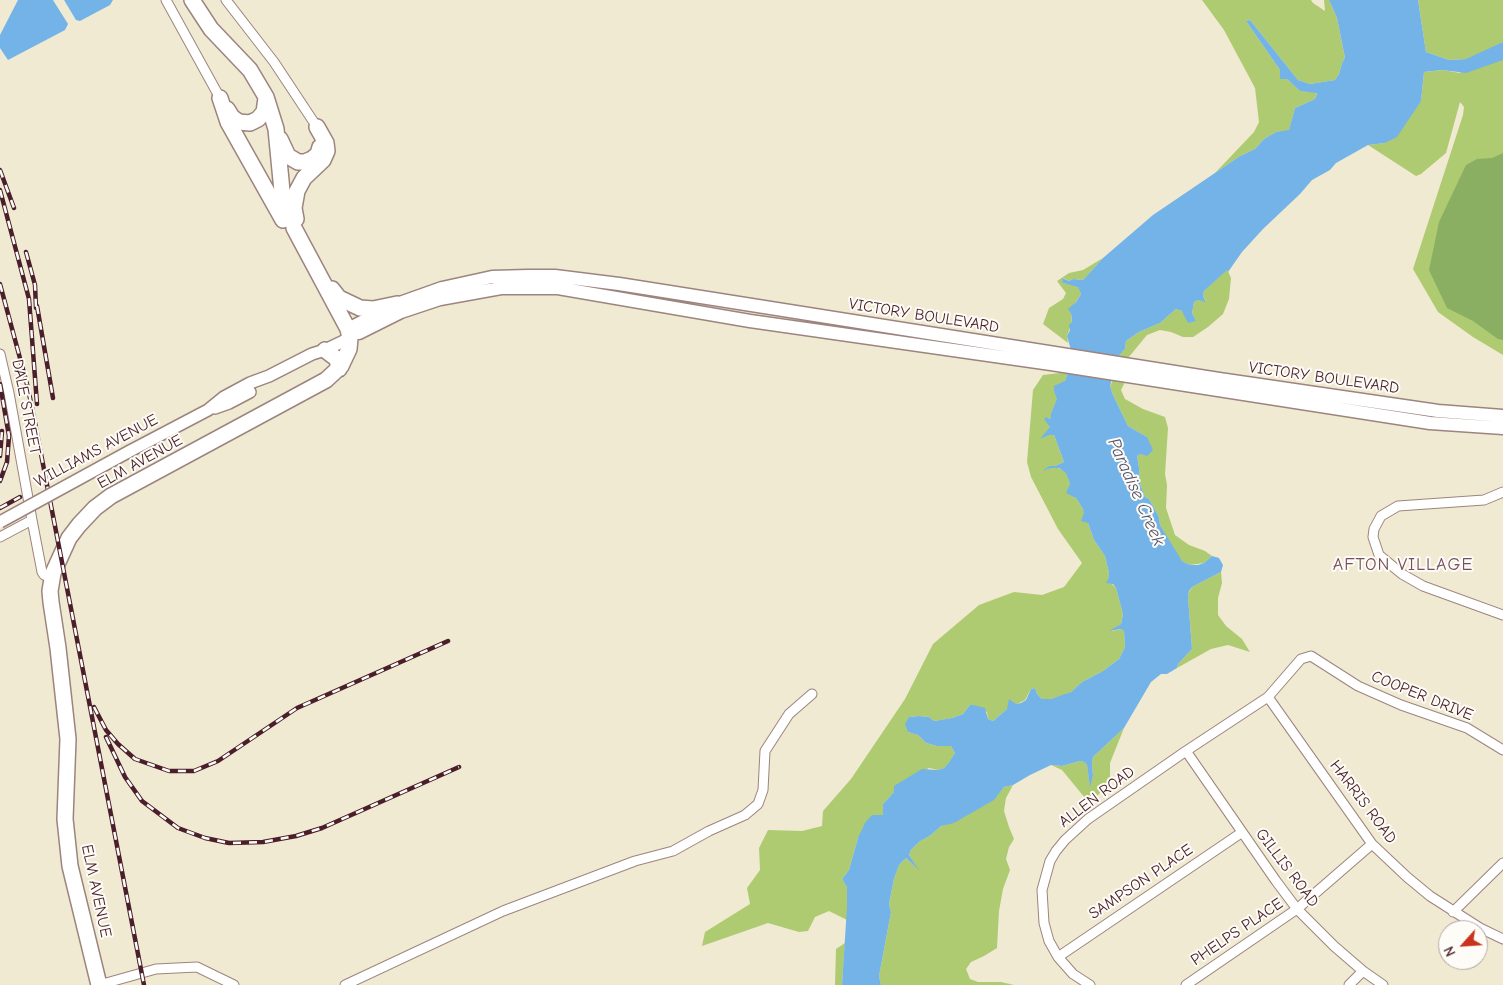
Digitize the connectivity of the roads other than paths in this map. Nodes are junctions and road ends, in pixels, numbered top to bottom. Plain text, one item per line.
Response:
1 (166, 0) edge
2 (192, 0) edge
3 (226, 0) edge
4 (264, 94) junction
5 (220, 98) junction
6 (317, 126) junction
7 (276, 130) junction
8 (310, 172) junction
9 (280, 178) junction
10 (292, 224) junction
11 (312, 261) junction
12 (322, 277) junction
13 (510, 282) junction
14 (397, 304) junction
15 (349, 333) junction
16 (318, 352) junction
17 (0, 354) edge
18 (339, 369) junction
19 (1500, 424) edge
20 (1503, 492) edge
21 (32, 520) junction
22 (0, 522) edge
23 (0, 537) edge
24 (52, 578) junction
25 (1503, 615) edge
26 (812, 694) dead end
27 (1268, 697) junction
28 (1503, 750) edge
29 (1186, 751) junction
30 (1241, 832) junction
31 (1372, 844) junction
32 (1503, 863) edge
33 (1297, 909) junction
34 (1453, 912) junction
35 (1503, 939) edge
36 (1058, 957) junction
37 (1363, 971) junction
38 (99, 985) edge
39 (234, 985) edge
40 (345, 985) edge
41 (1090, 985) edge
42 (1186, 985) edge
43 (1349, 985) edge
44 (1383, 985) edge

1 - 5 street
2 - 4 main road
3 - 6 street
4 - 5 main road
4 - 7 main road
5 - 10 main road
6 - 7 main road
6 - 8 main road
7 - 9 main road
8 - 9 main road
8 - 10 main road
9 - 10 main road
10 - 11 main road
10 - 11 main road
11 - 12 main road
12 - 14 main road
12 - 15 main road
13 - 14 main road, VICTORY BOULEVARD
13 - 15 main road, VICTORY BOULEVARD
13 - 19 main road, VICTORY BOULEVARD
14 - 15 main road, VICTORY BOULEVARD
15 - 16 street, WILLIAMS AVENUE
15 - 18 main road, ELM AVENUE
16 - 18 main road
16 - 22 street, WILLIAMS AVENUE, bridge
17 - 21 street, DALE STREET
18 - 24 main road, ELM AVENUE
20 - 25 street
21 - 23 street
21 - 24 street, DALE STREET
24 - 38 main road, ELM AVENUE
26 - 40 street
27 - 28 street, COOPER DRIVE
27 - 29 street, ALLEN ROAD
27 - 31 street, HARRIS ROAD
29 - 30 street, GILLIS ROAD
29 - 36 street, ALLEN ROAD
30 - 33 street, GILLIS ROAD
30 - 36 street, SAMPSON PLACE
31 - 33 street, PHELPS PLACE
31 - 34 street, HARRIS ROAD
32 - 34 street
33 - 37 street, GILLIS ROAD
33 - 42 street, PHELPS PLACE
34 - 35 street, HARRIS ROAD
36 - 41 street, ALLEN ROAD
37 - 43 street
37 - 44 street, GILLIS ROAD
38 - 39 street

